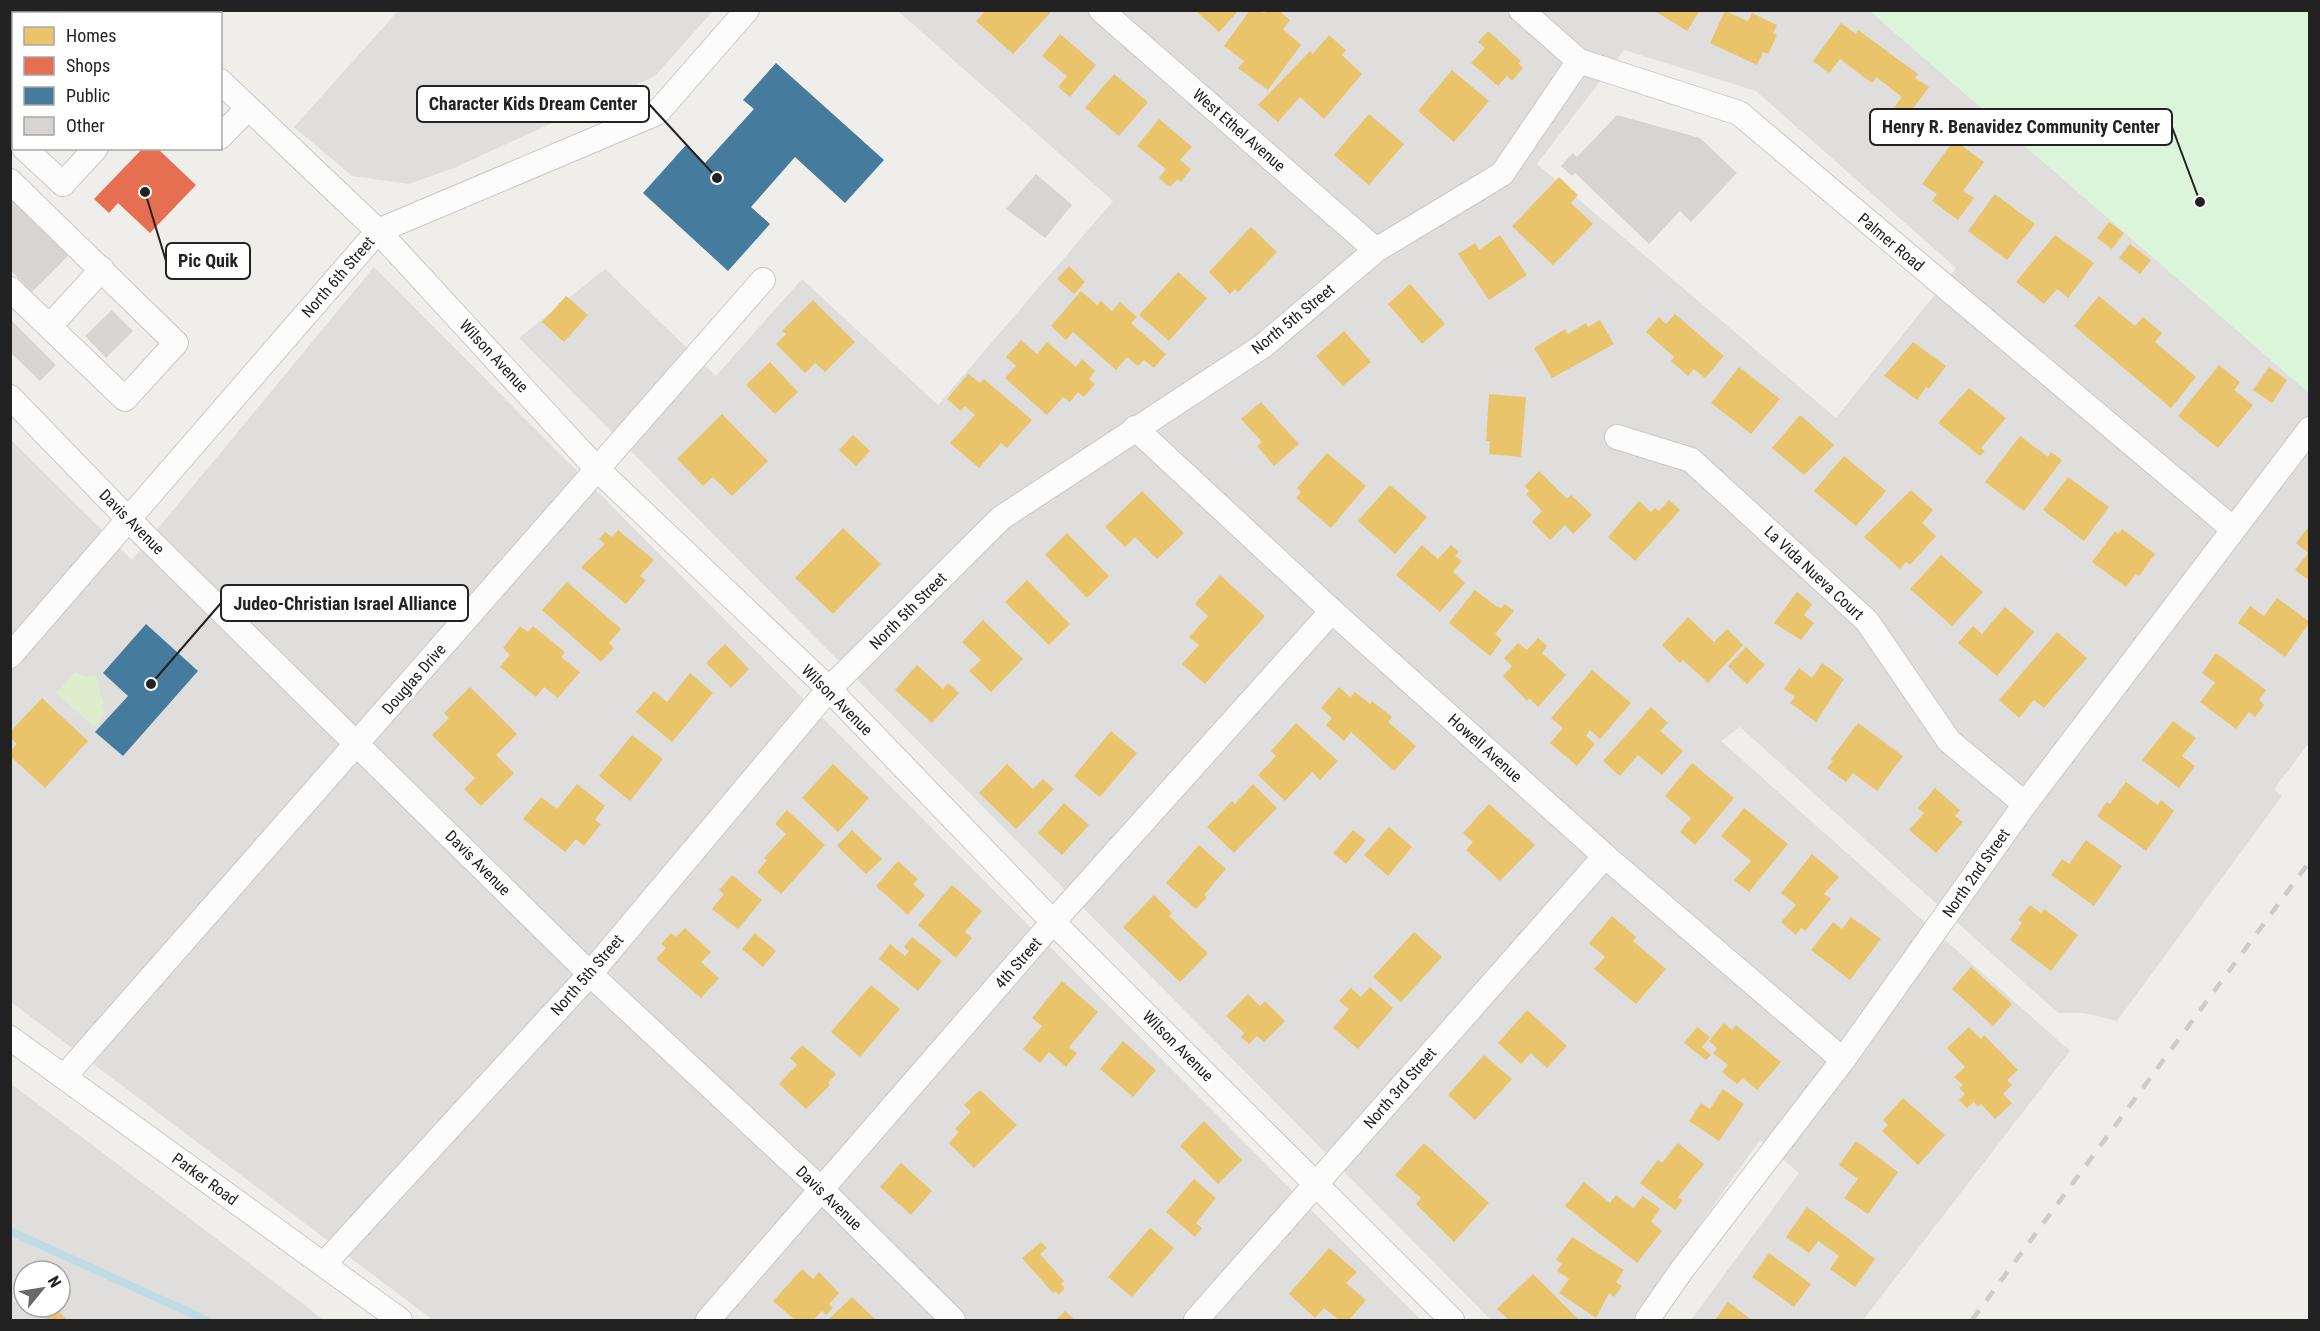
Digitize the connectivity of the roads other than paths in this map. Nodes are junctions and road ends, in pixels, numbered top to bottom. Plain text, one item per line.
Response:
1 (747, 10) edge
2 (1101, 10) edge
3 (1521, 10) edge
4 (1579, 61) junction
5 (222, 83) edge
6 (248, 108) junction
7 (222, 134) edge
8 (25, 150) edge
9 (94, 150) edge
10 (10, 170) edge
11 (10, 181) edge
12 (378, 231) junction
13 (1377, 250) junction
14 (102, 269) junction
15 (763, 280) dead end
16 (10, 289) edge
17 (50, 326) junction
18 (10, 397) edge
19 (1135, 428) junction
20 (2310, 429) edge
21 (1617, 436) dead end
22 (596, 468) junction
23 (129, 520) junction
24 (2232, 528) junction
25 (1332, 611) junction
26 (10, 656) edge
27 (829, 689) junction
28 (357, 744) junction
29 (2025, 804) junction
30 (1605, 856) junction
31 (1053, 922) junction
32 (590, 974) junction
33 (10, 1038) edge
34 (1843, 1060) junction
35 (64, 1077) junction
36 (1316, 1183) junction
37 (822, 1191) junction
38 (324, 1264) junction
39 (400, 1320) edge
40 (708, 1320) edge
41 (953, 1320) edge
42 (1196, 1320) edge
43 (1452, 1320) edge
44 (1647, 1320) edge

1 - 12 street, North 6th Street
2 - 13 street, West Ethel Avenue
3 - 4 street, Palmer Road
4 - 13 street, North 5th Street
4 - 24 street, Palmer Road
5 - 6 street, Wilson Avenue
6 - 7 street
6 - 12 street, Wilson Avenue
8 - 9 street
8 - 10 street
11 - 14 street
12 - 22 street, Wilson Avenue
12 - 23 street, North 6th Street
13 - 19 street, North 5th Street
14 - 17 street
14 - 17 street
15 - 22 street, Douglas Drive
16 - 17 street
18 - 23 street, Davis Avenue
19 - 25 street, Howell Avenue
19 - 27 street, North 5th Street
20 - 24 street, North 2nd Street
21 - 29 street, La Vida Nueva Court
22 - 27 street, Wilson Avenue
22 - 28 street, Douglas Drive
23 - 26 street, North 6th Street
23 - 28 street, Davis Avenue
24 - 29 street, North 2nd Street
25 - 30 street, Howell Avenue
25 - 31 street, 4th Street
27 - 31 street, Wilson Avenue
27 - 32 street, North 5th Street
28 - 32 street, Davis Avenue
28 - 35 street, Douglas Drive
29 - 34 street, North 2nd Street
30 - 34 street, Howell Avenue
30 - 36 street, North 3rd Street
31 - 36 street, Wilson Avenue
31 - 37 street, 4th Street
32 - 37 street, Davis Avenue
32 - 38 street, North 5th Street
33 - 35 street, Parker Road
34 - 44 street, North 2nd Street
35 - 38 street, Parker Road
36 - 42 street, North 3rd Street
36 - 43 street, Wilson Avenue
37 - 40 street, 4th Street
37 - 41 street, Davis Avenue
38 - 39 street, Parker Road

